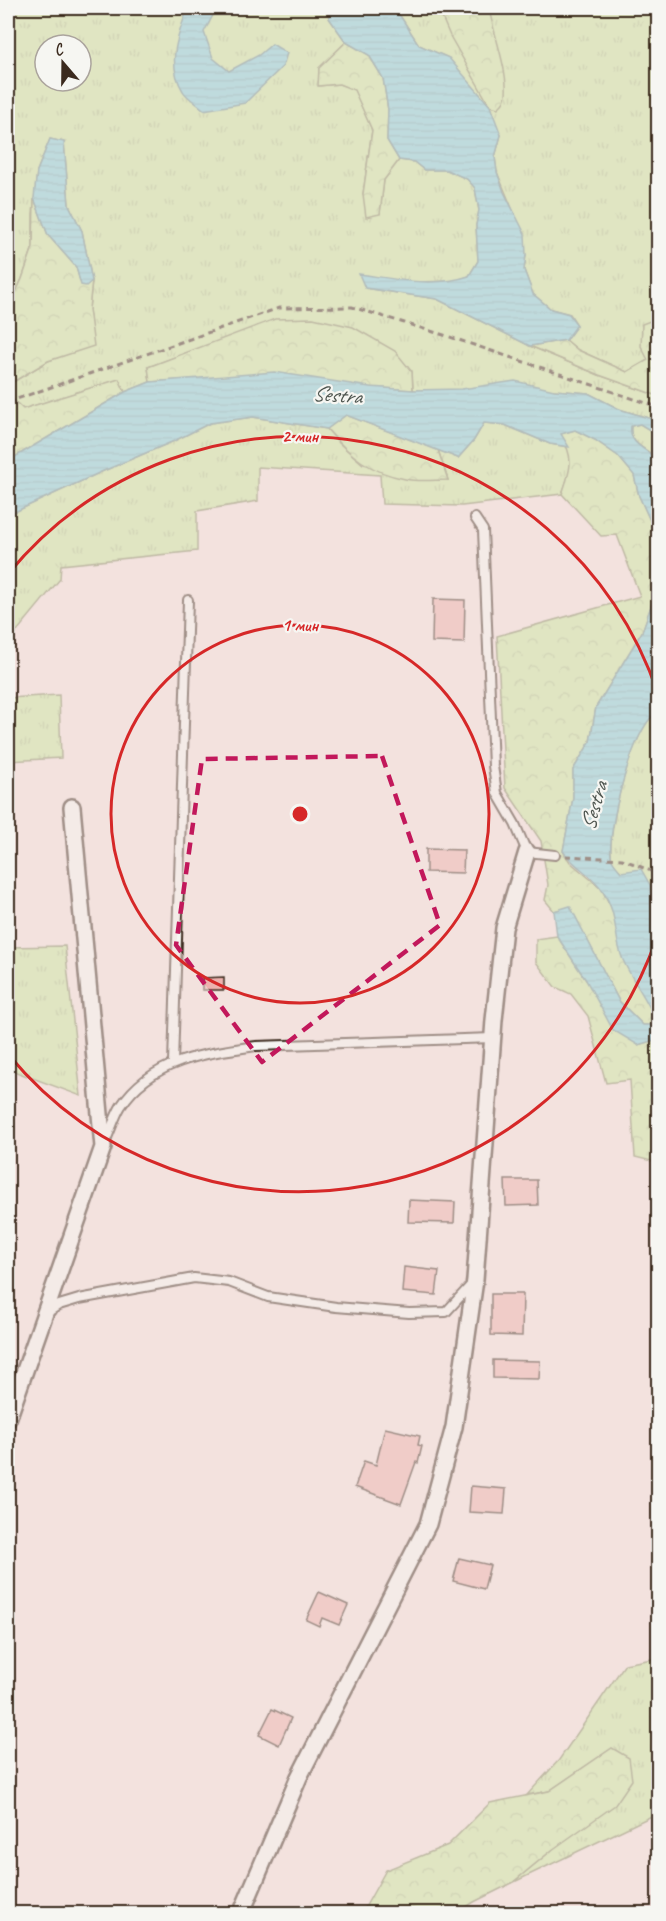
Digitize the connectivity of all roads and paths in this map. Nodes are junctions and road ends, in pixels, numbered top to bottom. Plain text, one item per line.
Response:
1 (8, 402) edge
2 (658, 407) edge
3 (475, 518) dead end
4 (188, 600) dead end
5 (72, 807) dead end
6 (527, 852) junction
7 (555, 855) joint
8 (658, 874) edge
9 (493, 1038) junction
10 (173, 1063) junction
11 (103, 1147) junction
12 (475, 1280) junction
13 (46, 1313) junction
14 (8, 1419) edge
15 (241, 1914) edge

1 - 2 path
3 - 6 lane
4 - 10 lane
5 - 11 street
6 - 7 lane
6 - 9 street
7 - 8 path
9 - 10 lane
9 - 12 street
10 - 11 lane
11 - 13 street
12 - 13 lane
12 - 15 street
13 - 14 street

